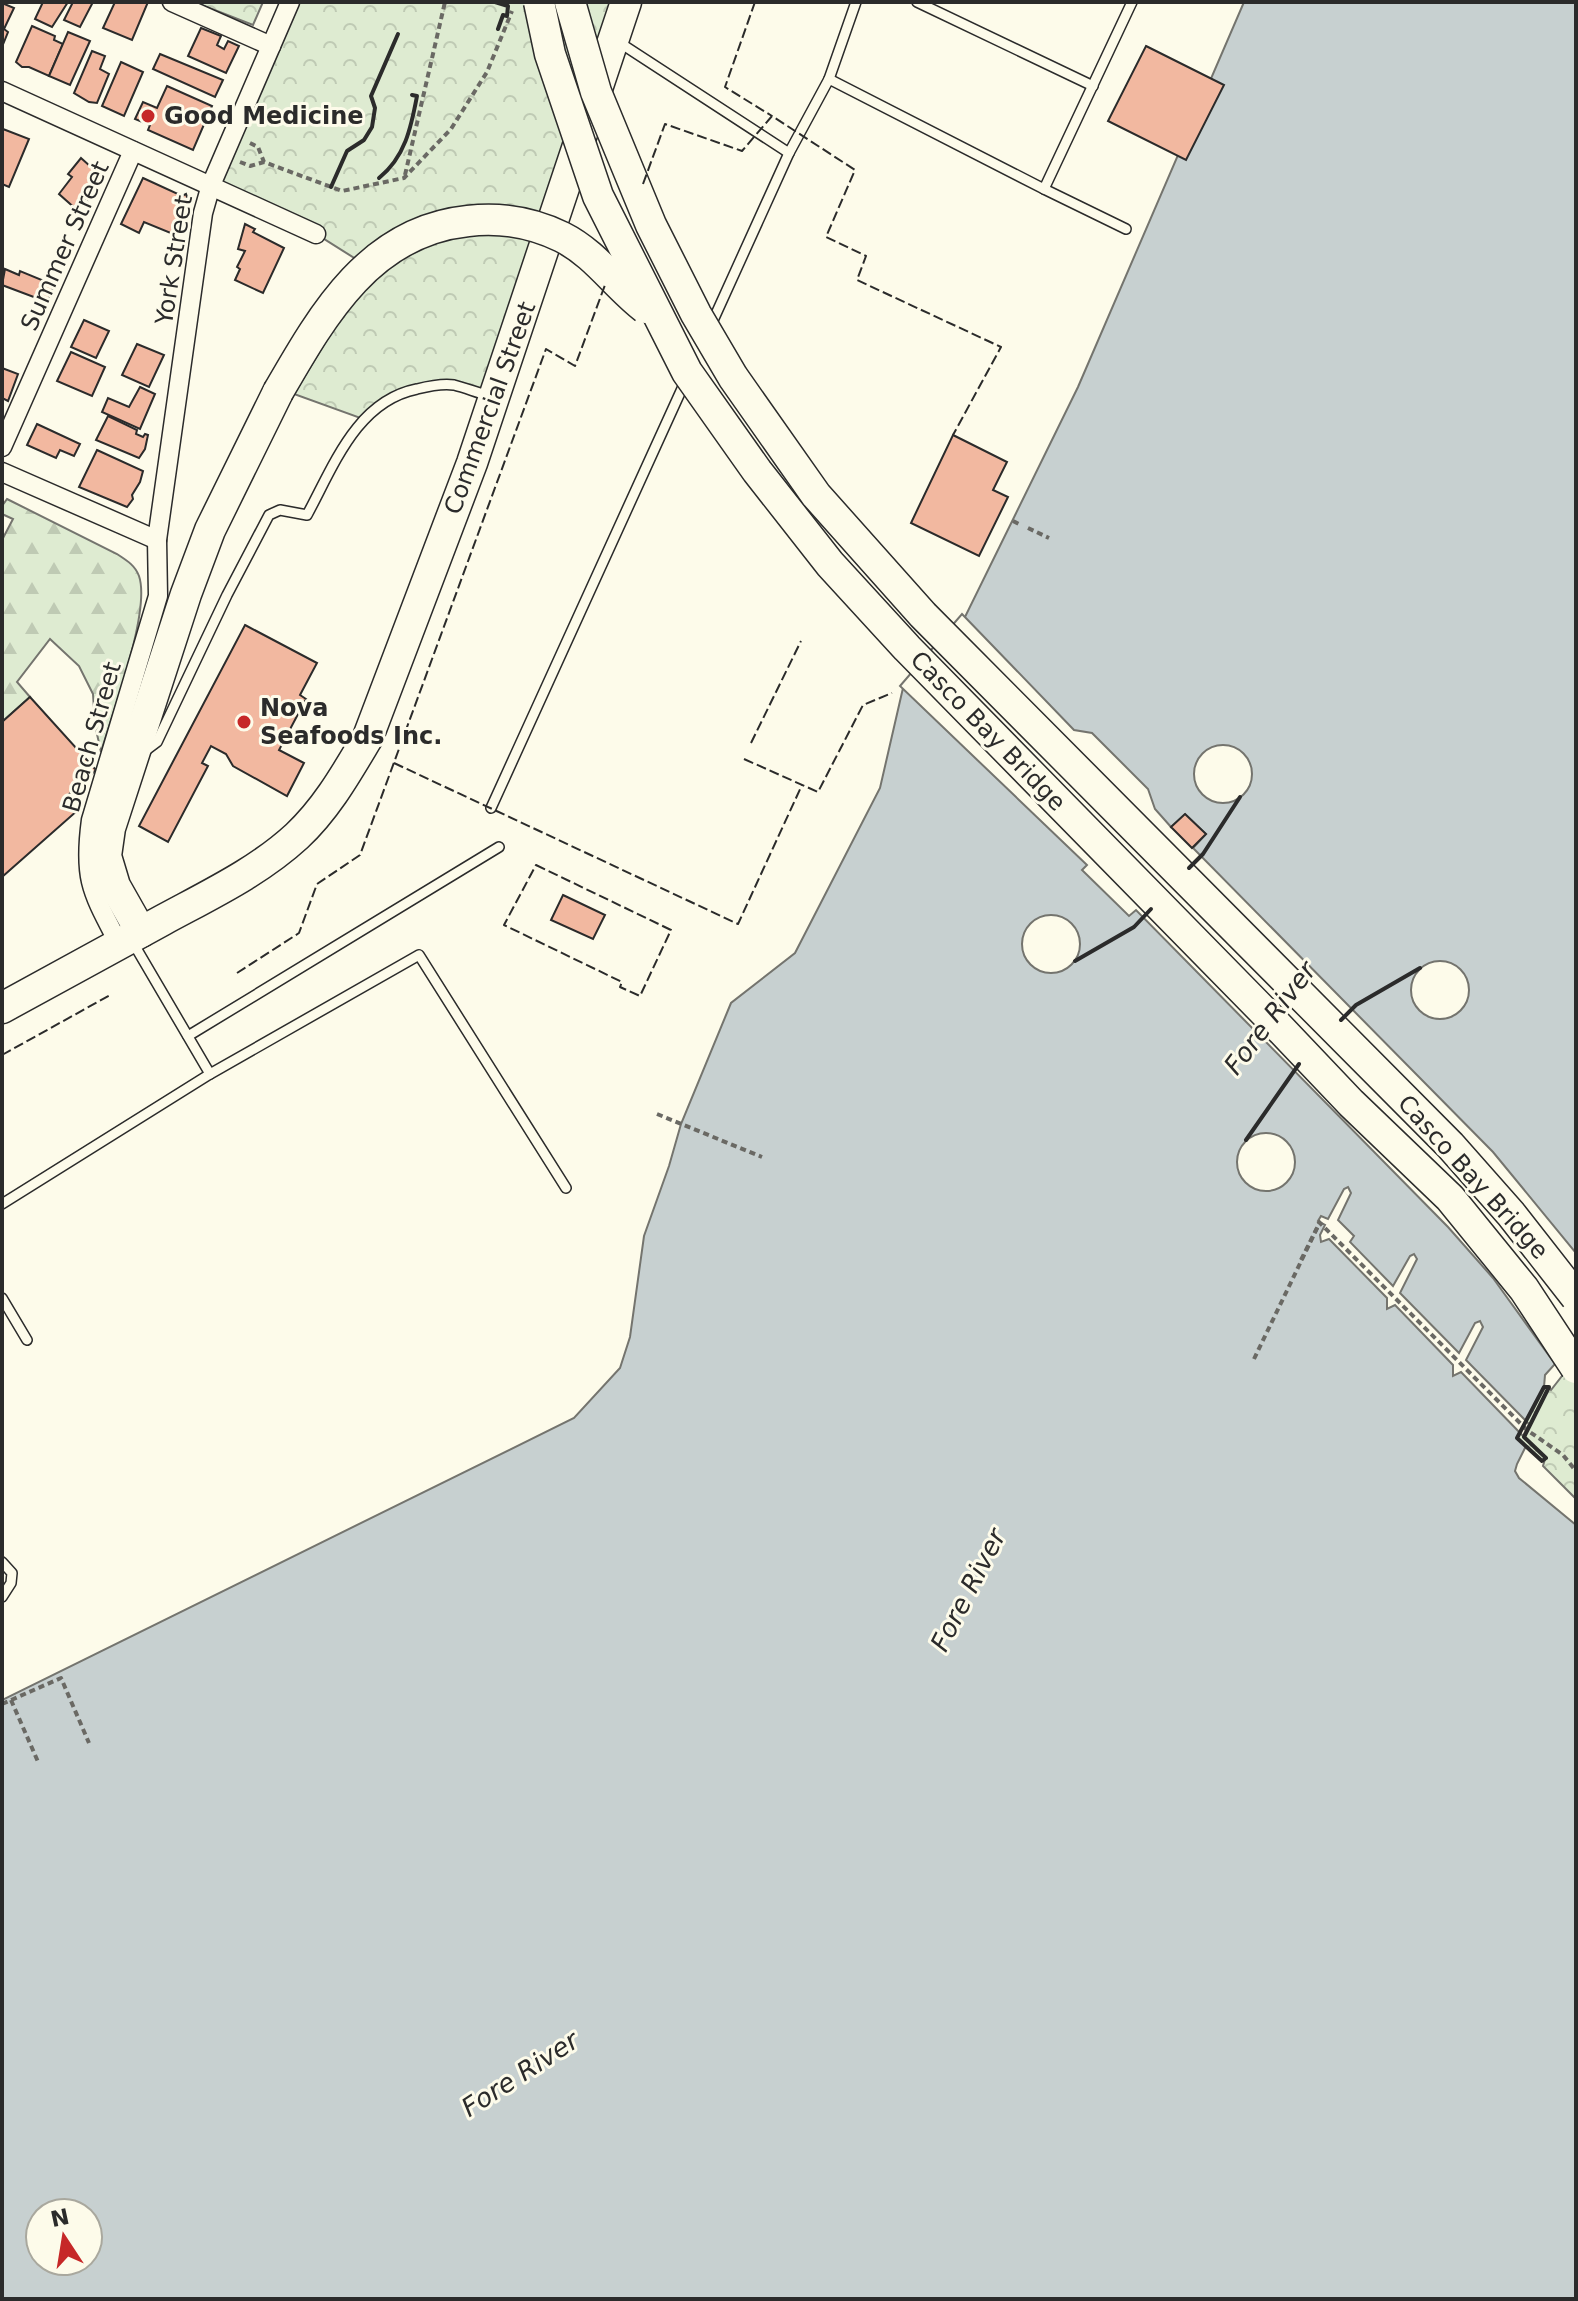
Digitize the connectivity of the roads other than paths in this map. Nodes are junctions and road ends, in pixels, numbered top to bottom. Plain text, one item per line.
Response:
1 (172, 2) edge
2 (290, 2) edge
3 (570, 2) edge
4 (626, 2) edge
5 (856, 2) edge
6 (917, 2) edge
7 (1132, 2) edge
8 (526, 6) edge
9 (614, 39) junction
10 (271, 46) junction
11 (829, 79) junction
12 (1093, 86) junction
13 (2, 91) edge
14 (133, 151) junction
15 (789, 153) junction
16 (211, 185) junction
17 (1044, 189) junction
18 (1126, 229) dead end
19 (316, 234) dead end
20 (659, 320) junction
21 (703, 342) dead end
22 (696, 357) dead end
23 (493, 397) junction
24 (2, 447) edge
25 (2, 472) edge
26 (157, 540) junction
27 (133, 761) junction
28 (491, 808) dead end
29 (499, 847) dead end
30 (130, 938) junction
31 (2, 1008) edge
32 (188, 1036) junction
33 (210, 1074) junction
34 (566, 1188) dead end
35 (2, 1204) edge
36 (1576, 1297) edge
37 (2, 1298) edge
38 (27, 1340) dead end
39 (1576, 1368) edge
40 (2, 1562) edge
41 (2, 1597) edge

1 - 10 street
2 - 10 street, York Street
3 - 36 main road, Casco Bay Bridge, bridge
4 - 9 main road, Commercial Street
5 - 11 lane
6 - 12 lane
7 - 12 lane
8 - 20 main road, Casco Bay Bridge, bridge
9 - 15 lane
9 - 23 main road, Commercial Street
10 - 16 street, York Street
11 - 15 lane
11 - 17 lane
12 - 17 lane
13 - 14 street
14 - 16 street
14 - 24 street, Summer Street
15 - 21 lane
16 - 19 street
16 - 26 street, York Street
17 - 18 lane
20 - 27 main road, bridge
20 - 39 main road, Casco Bay Bridge, bridge
22 - 28 lane
23 - 27 lane
23 - 30 main road, Commercial Street
25 - 26 street
26 - 30 street, Beach Street
27 - 30 main road
29 - 32 lane
30 - 31 main road, Commercial Street
30 - 32 lane
32 - 33 lane
33 - 34 lane
33 - 35 lane
37 - 38 lane
40 - 41 lane

